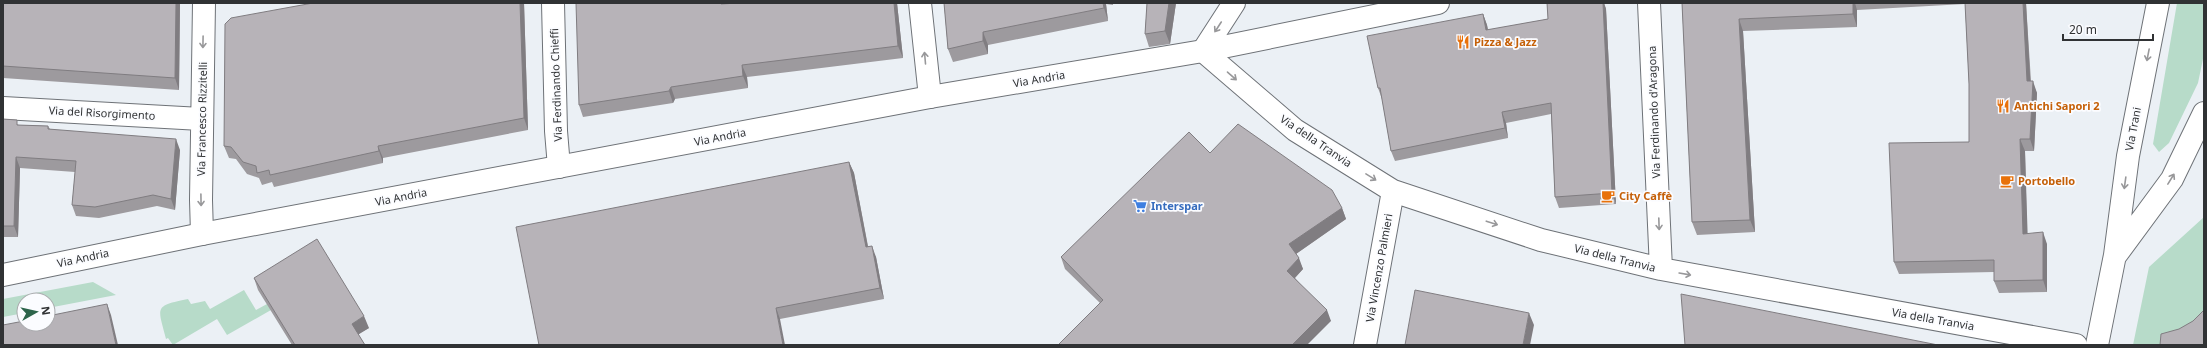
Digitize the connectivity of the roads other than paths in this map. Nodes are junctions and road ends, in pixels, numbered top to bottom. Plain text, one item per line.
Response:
1 (204, 3) edge
2 (553, 3) edge
3 (920, 3) edge
4 (1234, 3) edge
5 (1438, 3) edge
6 (1649, 3) edge
7 (2158, 3) edge
8 (1203, 51) junction
9 (930, 97) junction
10 (3, 108) edge
11 (2204, 113) edge
12 (201, 119) junction
13 (559, 167) junction
14 (1393, 191) junction
15 (202, 234) junction
16 (2115, 256) junction
17 (1661, 269) junction
18 (3, 275) edge
19 (1364, 345) edge
20 (2076, 345) edge
21 (2097, 345) edge

1 -> 12 street, Via Francesco Rizzitelli
2 - 13 street, Via Ferdinando Chieffi
9 -> 3 street
4 -> 8 street
5 - 8 street, Via Andria
6 -> 17 street, Via Ferdinando d'Aragona
7 -> 16 street, Via Trani
8 - 9 street, Via Andria
8 -> 14 street, Via della Tranvia
9 - 13 street, Via Andria
10 - 12 street, Via del Risorgimento
16 -> 11 street, Via Trani
12 -> 15 street, Via Francesco Rizzitelli
13 - 15 street, Via Andria
14 -> 17 street, Via della Tranvia
14 - 19 street, Via Vincenzo Palmieri
15 - 18 street, Via Andria
16 - 21 street, Via Trani
17 -> 20 street, Via della Tranvia

